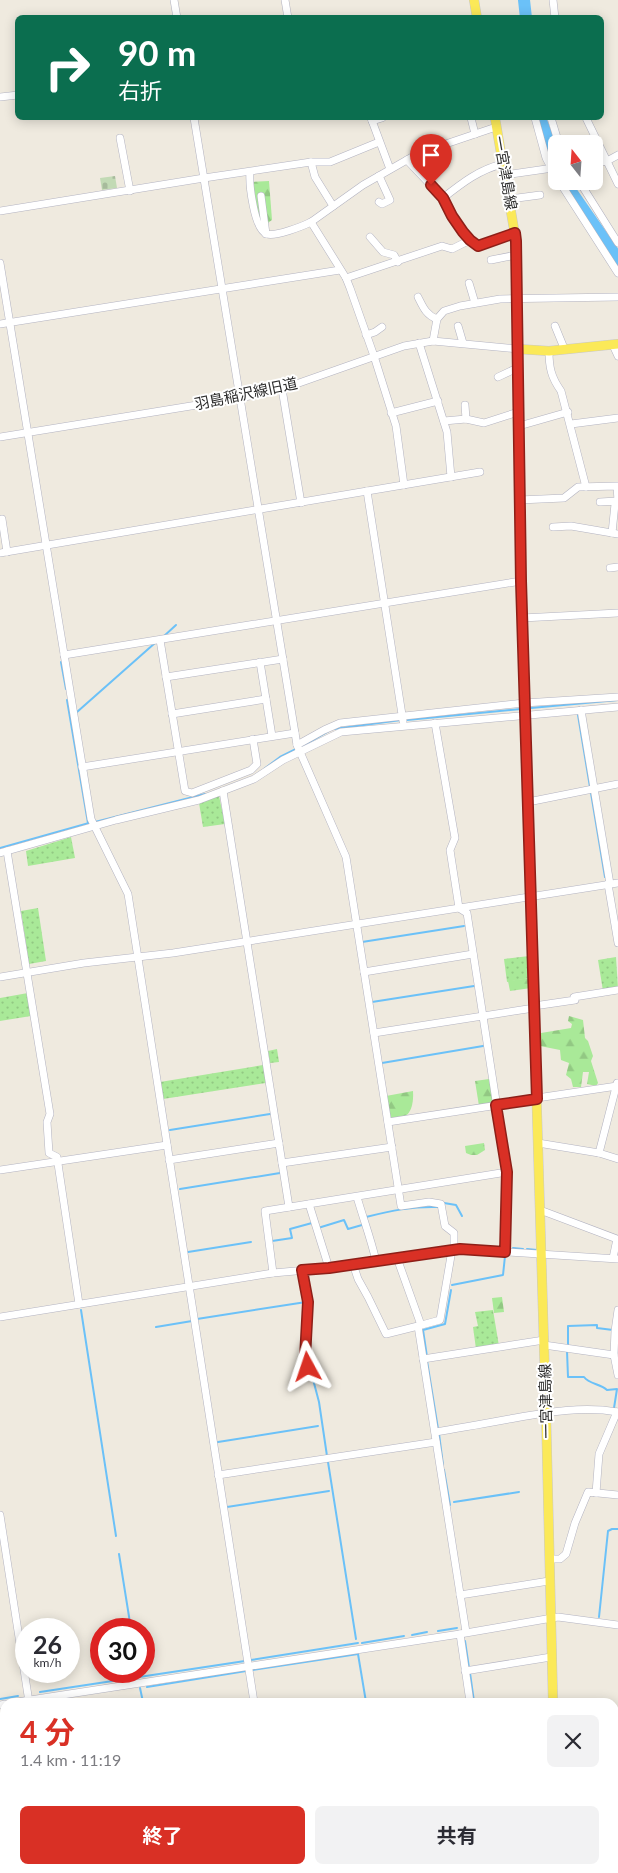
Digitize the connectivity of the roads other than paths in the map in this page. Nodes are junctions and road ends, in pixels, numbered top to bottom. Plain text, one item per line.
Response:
1 (174, 0) edge
2 (285, 0) edge
3 (474, 0) edge
4 (553, 0) edge
5 (176, 15) edge
6 (288, 15) edge
7 (476, 15) edge
8 (556, 15) edge
9 (15, 94) edge
10 (0, 97) edge
11 (194, 120) edge
12 (371, 120) edge
13 (472, 120) edge
14 (536, 120) edge
15 (552, 120) edge
16 (587, 120) edge
17 (495, 122) edge
18 (475, 134) junction
19 (556, 135) edge
20 (120, 138) dead end
21 (379, 142) junction
22 (618, 155) edge
23 (407, 160) junction
24 (548, 161) edge
25 (607, 161) junction
26 (311, 162) junction
27 (603, 162) edge
28 (503, 164) junction
29 (390, 169) junction
30 (548, 169) edge
31 (250, 172) junction
32 (505, 175) junction
33 (378, 176) junction
34 (204, 178) junction
35 (618, 184) edge
36 (130, 190) junction
37 (565, 190) edge
38 (585, 190) edge
39 (540, 195) dead end
40 (261, 196) dead end
41 (443, 198) junction
42 (510, 199) junction
43 (379, 202) dead end
44 (333, 206) junction
45 (0, 211) edge
46 (311, 222) junction
47 (515, 233) junction
48 (266, 234) junction
49 (370, 237) dead end
50 (470, 240) junction
51 (618, 243) edge
52 (516, 255) junction
53 (492, 260) dead end
54 (398, 262) junction
55 (0, 263) edge
56 (340, 270) junction
57 (618, 273) edge
58 (346, 278) junction
59 (469, 283) dead end
60 (222, 288) junction
61 (618, 296) edge
62 (418, 297) dead end
63 (517, 298) junction
64 (475, 303) junction
65 (437, 319) junction
66 (10, 323) junction
67 (0, 324) edge
68 (555, 326) dead end
69 (382, 327) dead end
70 (457, 331) dead end
71 (366, 335) junction
72 (433, 341) junction
73 (420, 343) junction
74 (463, 343) junction
75 (615, 344) edge
76 (564, 348) junction
77 (518, 349) junction
78 (548, 351) junction
79 (374, 356) junction
80 (618, 356) edge
81 (517, 368) junction
82 (498, 377) dead end
83 (282, 389) junction
84 (240, 398) junction
85 (438, 401) junction
86 (465, 405) dead end
87 (518, 412) junction
88 (568, 412) junction
89 (391, 413) junction
90 (618, 418) edge
91 (466, 419) junction
92 (444, 421) junction
93 (570, 424) junction
94 (519, 426) junction
95 (28, 433) junction
96 (0, 437) edge
97 (480, 472) dead end
98 (451, 477) junction
99 (404, 485) junction
100 (586, 487) junction
101 (366, 491) junction
102 (519, 500) junction
103 (618, 501) edge
104 (600, 502) dead end
105 (300, 503) junction
106 (259, 509) junction
107 (2, 520) dead end
108 (553, 526) dead end
109 (615, 533) edge
110 (46, 546) junction
111 (4, 552) edge
112 (618, 567) edge
113 (610, 568) dead end
114 (521, 581) junction
115 (385, 602) junction
116 (618, 612) edge
117 (522, 618) junction
118 (277, 621) junction
119 (160, 640) junction
120 (64, 655) junction
121 (283, 659) junction
122 (260, 662) junction
123 (166, 677) junction
124 (618, 697) edge
125 (266, 699) junction
126 (524, 704) junction
127 (618, 706) edge
128 (581, 710) junction
129 (172, 714) junction
130 (525, 714) junction
131 (402, 716) junction
132 (435, 722) junction
133 (403, 725) junction
134 (295, 733) junction
135 (272, 736) junction
136 (253, 739) junction
137 (298, 748) junction
138 (178, 751) junction
139 (82, 767) junction
140 (618, 784) edge
141 (594, 789) junction
142 (223, 791) junction
143 (528, 802) junction
144 (93, 826) junction
145 (4, 852) edge
146 (618, 883) edge
147 (609, 884) junction
148 (531, 896) junction
149 (459, 908) junction
150 (356, 924) junction
151 (247, 941) junction
152 (618, 943) edge
153 (473, 954) junction
154 (138, 957) junction
155 (27, 972) junction
156 (364, 972) junction
157 (0, 977) edge
158 (618, 990) edge
159 (534, 1007) junction
160 (483, 1016) junction
161 (374, 1033) junction
162 (617, 1085) edge
163 (537, 1098) junction
164 (496, 1105) junction
165 (388, 1122) junction
166 (279, 1143) junction
167 (538, 1143) junction
168 (167, 1145) junction
169 (392, 1146) junction
170 (599, 1153) junction
171 (169, 1160) junction
172 (618, 1160) edge
173 (58, 1162) junction
174 (282, 1163) junction
175 (0, 1170) edge
176 (507, 1172) junction
177 (399, 1190) junction
178 (357, 1197) junction
179 (308, 1204) junction
180 (289, 1207) junction
181 (540, 1210) junction
182 (453, 1250) junction
183 (505, 1252) junction
184 (542, 1254) junction
185 (397, 1258) junction
186 (616, 1258) edge
187 (376, 1261) junction
188 (353, 1264) junction
189 (329, 1268) junction
190 (302, 1270) junction
191 (273, 1273) junction
192 (189, 1287) junction
193 (79, 1304) junction
194 (618, 1310) edge
195 (0, 1317) edge
196 (419, 1325) junction
197 (544, 1342) junction
198 (614, 1355) junction
199 (423, 1360) junction
200 (308, 1367) dead end
201 (618, 1375) edge
202 (617, 1410) edge
203 (546, 1413) junction
204 (435, 1432) junction
205 (436, 1442) junction
206 (218, 1475) junction
207 (596, 1493) junction
208 (618, 1495) edge
209 (0, 1515) edge
210 (549, 1559) junction
211 (549, 1581) junction
212 (460, 1595) junction
213 (550, 1618) junction
214 (618, 1625) edge
215 (463, 1633) junction
216 (551, 1657) junction
217 (248, 1667) junction
218 (465, 1671) junction
219 (28, 1698) edge
220 (54, 1698) edge
221 (253, 1698) edge
222 (469, 1698) edge
223 (553, 1698) edge

1 - 5 street
2 - 6 street
3 - 7 main road
4 - 8 street
9 - 10 street
11 - 34 street
12 - 21 street
13 - 18 street
14 - 24 street
15 - 19 street
16 - 25 street
17 - 18 street
17 - 28 main road, 一宮津島線
18 - 23 street
20 - 36 street
21 - 26 street
21 - 29 street
22 - 25 street
23 - 29 street
23 - 41 street
25 - 27 street
25 - 35 street
26 - 31 street
26 - 44 street
28 - 32 main road, 一宮津島線
28 - 41 street
29 - 33 street
30 - 32 street
31 - 34 street
31 - 48 street
32 - 42 main road, 一宮津島線
33 - 43 street
33 - 44 street
34 - 36 street
34 - 60 street
36 - 45 street
37 - 57 street
38 - 51 street
39 - 42 street
40 - 48 street
41 - 50 street
42 - 47 main road, 一宮津島線
44 - 46 street
46 - 48 street
46 - 56 street
47 - 50 street
47 - 52 main road, 一宮津島線
49 - 54 street
50 - 54 street
52 - 53 street
52 - 63 main road, 一宮津島線
54 - 58 street
55 - 66 street
56 - 58 street
56 - 60 street
58 - 71 street
59 - 64 street
60 - 66 street
60 - 84 street
61 - 63 street
62 - 65 street
63 - 64 street
63 - 77 main road, 一宮津島線
64 - 65 street
65 - 72 street
66 - 67 street
66 - 95 street
68 - 76 street
69 - 71 street
70 - 74 street
71 - 79 street
72 - 73 street, 羽島稲沢線旧道
72 - 74 street, 羽島稲沢線旧道
73 - 79 street, 羽島稲沢線旧道
73 - 85 street
74 - 77 street, 羽島稲沢線旧道
75 - 76 main road
75 - 80 street
76 - 78 main road
77 - 78 main road
77 - 81 main road, 一宮津島線
78 - 88 street
79 - 83 street, 羽島稲沢線旧道
79 - 89 street
81 - 82 street
81 - 87 main road, 一宮津島線
83 - 84 street, 羽島稲沢線旧道
83 - 105 street
84 - 95 street, 羽島稲沢線旧道
84 - 106 street
85 - 89 street
85 - 92 street
86 - 91 street
87 - 91 street
87 - 94 main road, 一宮津島線
88 - 93 street
88 - 94 street
89 - 99 street
90 - 93 street
91 - 92 street
92 - 98 street
93 - 100 street
94 - 102 main road, 一宮津島線
95 - 96 street, 羽島稲沢線旧道
95 - 110 street
97 - 98 street
98 - 99 street
99 - 101 street
100 - 102 street
100 - 103 street
101 - 105 street
101 - 115 street
102 - 114 main road, 一宮津島線
103 - 104 street
103 - 109 street
105 - 106 street
106 - 110 street
106 - 118 street
107 - 111 street
108 - 109 street
110 - 111 street
110 - 120 street
112 - 113 street
114 - 115 street
114 - 117 main road, 一宮津島線
115 - 118 street
115 - 131 street
116 - 117 street
117 - 126 main road, 一宮津島線
118 - 119 street
118 - 121 street
119 - 120 street
119 - 123 street
120 - 139 street
121 - 122 street
121 - 134 street
122 - 123 street
122 - 125 street
123 - 129 street
124 - 126 street
125 - 129 street
125 - 135 street
126 - 130 main road, 一宮津島線
126 - 131 street
127 - 128 street
128 - 130 street
128 - 141 street
129 - 138 street
130 - 132 street
130 - 143 main road, 一宮津島線
131 - 133 street
131 - 137 street
132 - 133 street
132 - 149 street
133 - 137 street
134 - 135 street
134 - 137 street
135 - 136 street
136 - 138 street
136 - 138 street
137 - 142 street
137 - 150 street
138 - 139 street
139 - 144 street
140 - 141 street
141 - 143 street
141 - 147 street
142 - 144 street
142 - 151 street
143 - 148 main road, 一宮津島線
144 - 145 street
144 - 154 street
145 - 155 street
146 - 147 street
147 - 148 street
147 - 152 street
148 - 149 street
148 - 159 main road, 一宮津島線
149 - 150 street
149 - 153 street
150 - 151 street
150 - 156 street
151 - 154 street
151 - 166 street
153 - 156 street
153 - 160 street
154 - 155 street
154 - 168 street
155 - 157 street
155 - 173 street
156 - 161 street
158 - 159 street
159 - 160 street
159 - 163 main road, 一宮津島線
160 - 161 street
160 - 164 street
161 - 165 street
162 - 163 street
162 - 170 street
163 - 164 street
163 - 167 main road, 一宮津島線
164 - 165 street
164 - 176 street
165 - 169 street
166 - 171 street
166 - 174 street
167 - 170 street
167 - 181 main road, 一宮津島線
168 - 171 street
168 - 173 street
169 - 174 street
169 - 177 street
170 - 172 street
171 - 192 street
173 - 175 street
173 - 193 street
174 - 180 street
176 - 177 street
176 - 183 street
177 - 178 street
177 - 182 street
178 - 179 street
178 - 187 street
179 - 180 street
179 - 189 street
180 - 191 street
181 - 184 main road, 一宮津島線
181 - 186 street
182 - 183 street
182 - 185 street
182 - 196 street
183 - 184 street
184 - 186 street
184 - 197 main road, 一宮津島線
185 - 187 street
185 - 196 street
187 - 188 street
188 - 189 street
188 - 196 street
189 - 190 street
190 - 191 street
190 - 200 street
191 - 192 street
192 - 193 street
192 - 206 street
193 - 195 street
194 - 198 street
196 - 199 street
197 - 198 street
197 - 199 street
197 - 203 main road, 一宮津島線
198 - 201 street
199 - 204 street
202 - 203 street
202 - 207 street
203 - 204 street
203 - 210 main road, 一宮津島線
204 - 205 street
205 - 206 street
205 - 212 street
206 - 217 street
207 - 208 street
207 - 210 street
209 - 219 street
210 - 211 main road, 一宮津島線
211 - 212 street
211 - 213 main road, 一宮津島線
212 - 215 street
213 - 214 street
213 - 215 street
213 - 216 main road, 一宮津島線
215 - 217 street
215 - 218 street
216 - 218 street
216 - 223 main road, 一宮津島線
217 - 220 street
217 - 221 street
218 - 222 street

